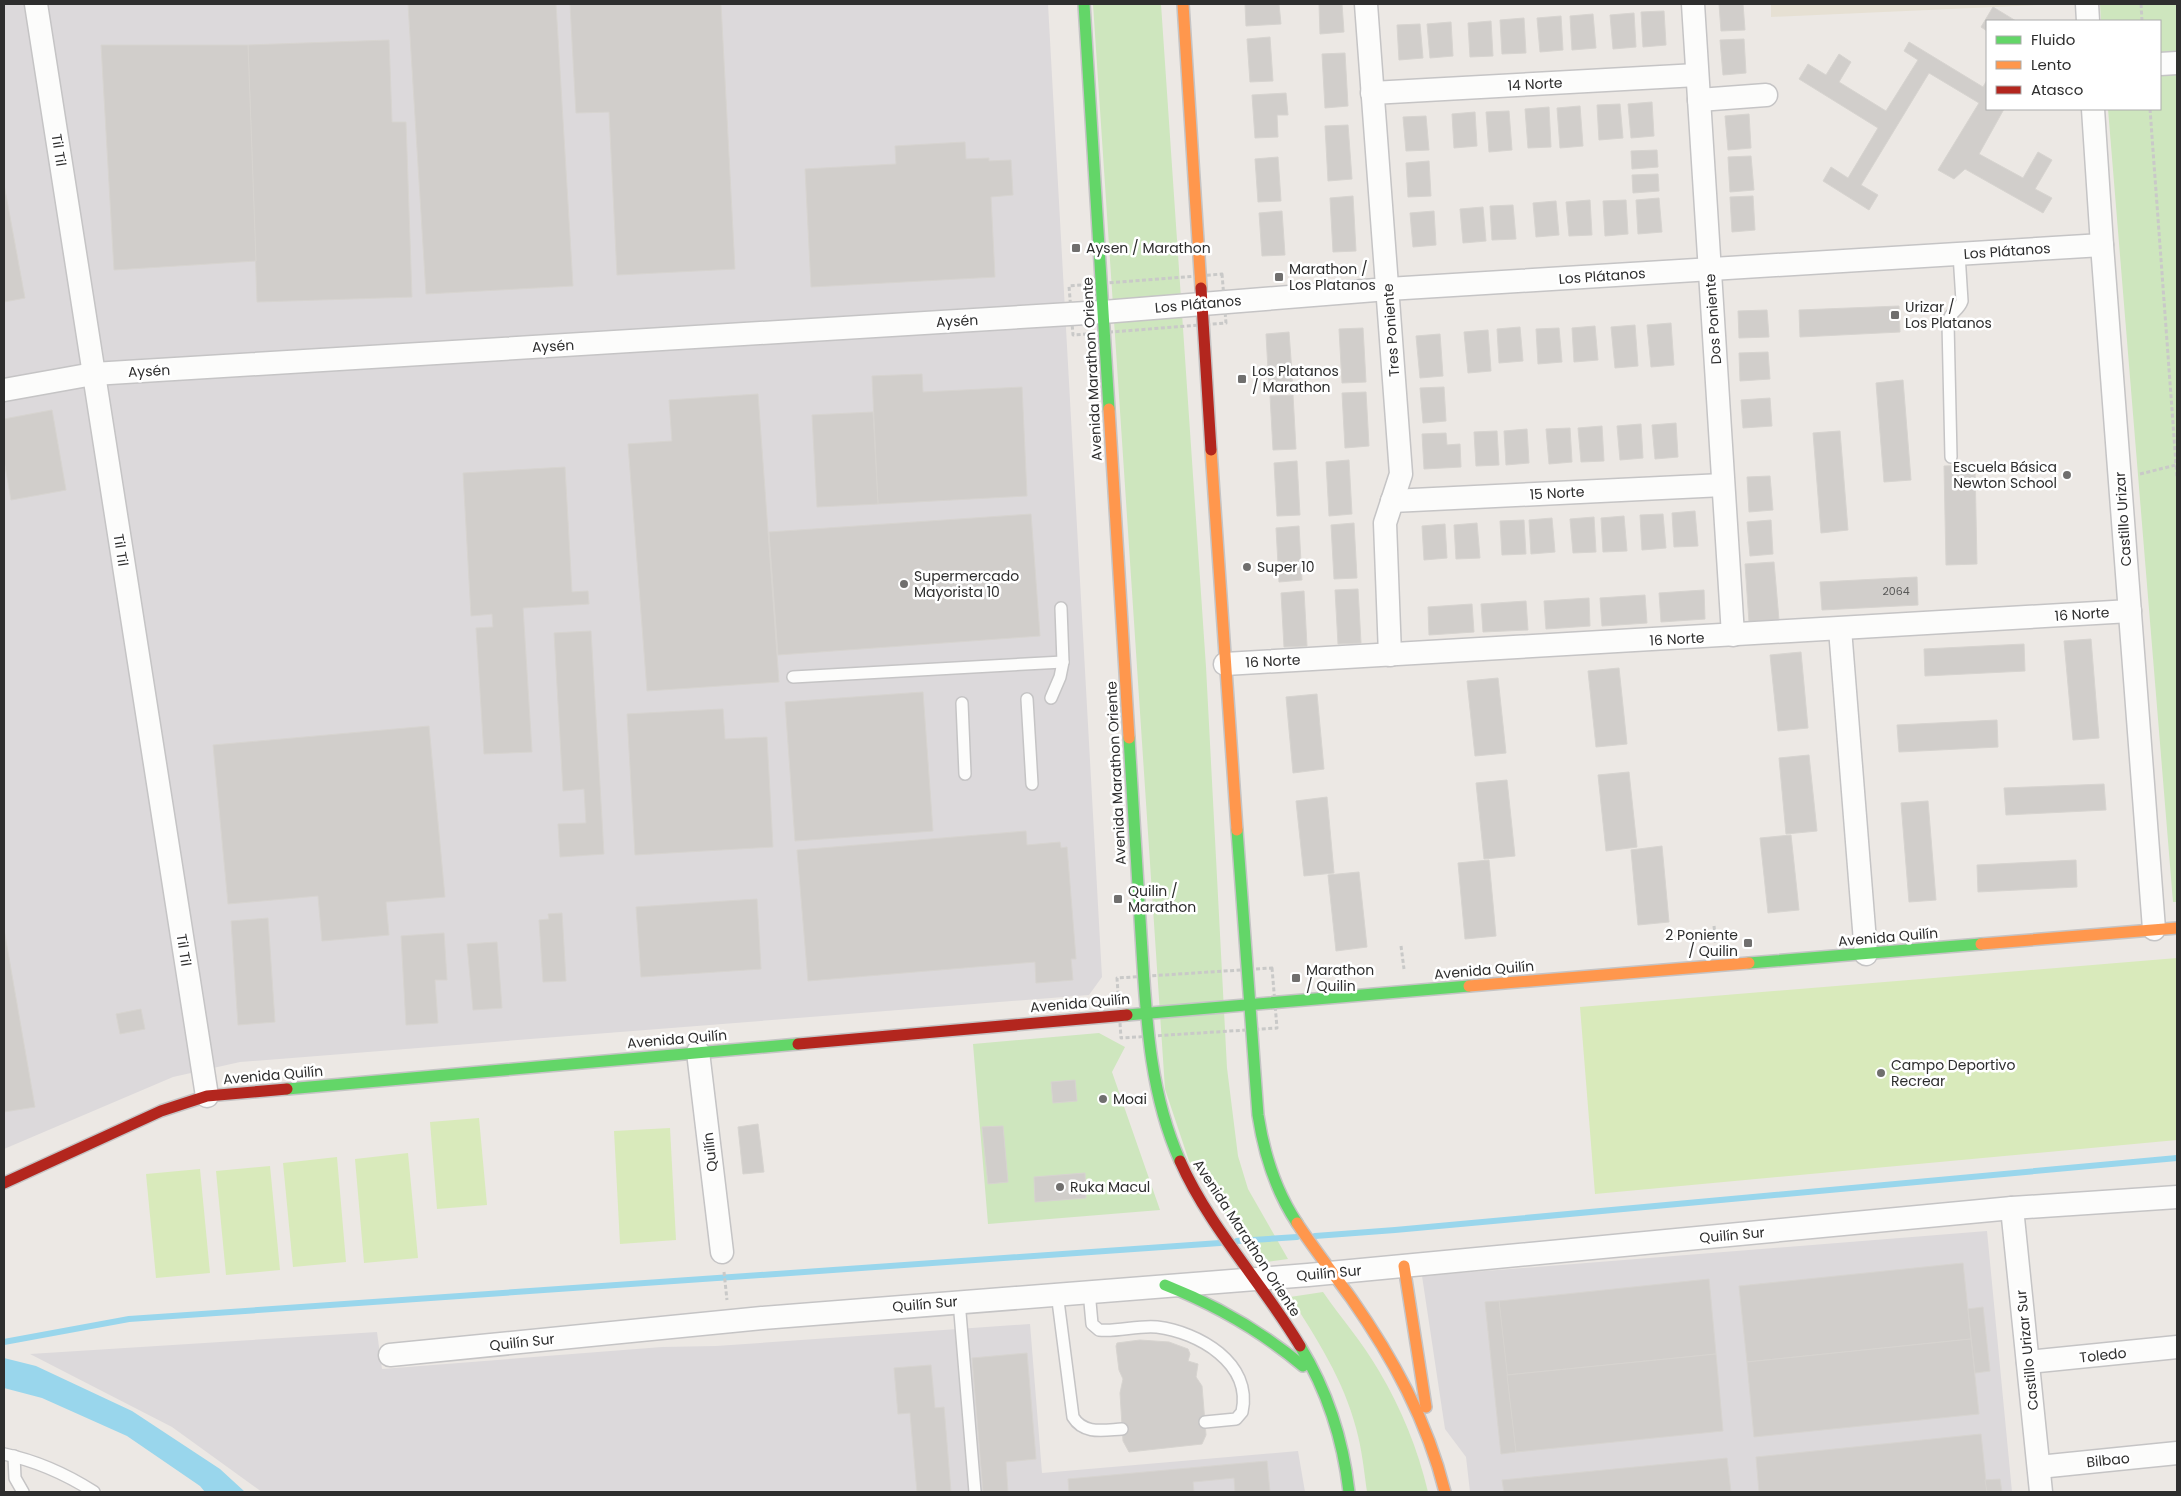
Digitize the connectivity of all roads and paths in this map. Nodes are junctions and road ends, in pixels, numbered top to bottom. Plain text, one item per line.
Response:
1 (36, 4) edge
2 (1084, 4) edge
3 (1183, 4) edge
4 (1366, 4) edge
5 (1693, 4) edge
6 (2087, 4) edge
7 (2141, 4) edge
8 (2088, 20) edge
9 (2142, 20) edge
10 (2177, 63) edge
11 (2161, 64) edge
12 (1697, 74) junction
13 (1372, 92) junction
14 (1766, 95) dead end
15 (1699, 100) junction
16 (2093, 110) edge
17 (2150, 110) edge
18 (2102, 246) junction
19 (1959, 254) junction
20 (1710, 270) junction
21 (1388, 289) junction
22 (1202, 303) junction
23 (1104, 312) junction
24 (93, 374) junction
25 (4, 390) edge
26 (1951, 458) dead end
27 (2176, 465) edge
28 (2120, 478) junction
29 (2177, 478) edge
30 (1723, 485) junction
31 (1392, 500) junction
32 (1061, 608) dead end
33 (2130, 611) junction
34 (1840, 629) junction
35 (1733, 634) junction
36 (1390, 654) junction
37 (1063, 662) junction
38 (1225, 664) junction
39 (793, 676) dead end
40 (1051, 698) dead end
41 (1027, 699) dead end
42 (962, 703) dead end
43 (965, 774) dead end
44 (1032, 784) dead end
45 (2177, 928) edge
46 (2154, 929) junction
47 (1866, 954) junction
48 (1248, 1005) junction
49 (1146, 1013) junction
50 (698, 1052) junction
51 (207, 1096) junction
52 (4, 1183) edge
53 (2177, 1197) edge
54 (2012, 1208) junction
55 (723, 1260) joint
56 (1404, 1266) junction
57 (1333, 1273) junction
58 (1256, 1279) junction
59 (1165, 1285) junction
60 (1089, 1291) junction
61 (726, 1293) dead end
62 (1057, 1294) junction
63 (959, 1301) junction
64 (2177, 1347) edge
65 (390, 1354) dead end
66 (2028, 1362) junction
67 (1319, 1381) junction
68 (1205, 1422) dead end
69 (1122, 1429) dead end
70 (1432, 1442) junction
71 (2177, 1453) edge
72 (9, 1455) edge
73 (2039, 1467) junction
74 (24, 1492) edge
75 (94, 1492) edge
76 (975, 1492) edge
77 (1349, 1492) edge
78 (1445, 1492) edge
79 (2042, 1492) edge

1 - 24 street, Til Til
2 - 23 main road, Avenida Marathon Oriente
3 - 22 main road
4 - 13 street, Tres Poniente
5 - 12 street, Dos Poniente
6 - 8 street
7 - 9 path
10 - 11 street
12 - 13 street, 14 Norte
12 - 15 street, Dos Poniente
13 - 21 street, Tres Poniente
14 - 15 street
15 - 20 street, Dos Poniente
16 - 18 street, Castillo Urizar
17 - 27 path
18 - 19 street, Los Plátanos
18 - 28 street, Castillo Urizar
19 - 20 street, Los Plátanos
19 - 26 lane
20 - 21 street, Los Plátanos
20 - 30 street, Dos Poniente
21 - 22 street, Los Plátanos
21 - 31 street, Tres Poniente
22 - 23 street, Los Plátanos
22 - 38 main road
23 - 24 street, Aysén
23 - 49 main road, Avenida Marathon Oriente
24 - 25 street, Aysén
24 - 51 street, Til Til
27 - 28 path
27 - 29 path
28 - 33 street, Castillo Urizar
30 - 31 street, 15 Norte
30 - 35 street, Dos Poniente
31 - 36 street, Tres Poniente
32 - 37 lane
33 - 34 street, 16 Norte
33 - 46 street, Castillo Urizar
34 - 35 street, 16 Norte
34 - 47 street
35 - 36 street, 16 Norte
36 - 38 street, 16 Norte
37 - 39 lane
37 - 40 lane
38 - 48 main road
41 - 44 lane
42 - 43 lane
45 - 46 main road, Avenida Quilín
46 - 47 main road, Avenida Quilín
47 - 48 main road, Avenida Quilín
48 - 49 main road, Avenida Quilín
48 - 57 main road
49 - 50 main road, Avenida Quilín
49 - 58 main road, Avenida Marathon Oriente
50 - 51 main road, Avenida Quilín
50 - 55 street, Quilín
51 - 52 main road, Avenida Quilín
53 - 54 street, Quilín Sur
54 - 56 street, Quilín Sur
54 - 66 street, Castillo Urizar Sur
55 - 61 path
56 - 57 street, Quilín Sur
56 - 70 main road
57 - 58 street, Quilín Sur
57 - 70 main road
58 - 59 street, Quilín Sur
58 - 67 main road, Avenida Marathon Oriente
59 - 60 street, Quilín Sur
59 - 67 main road
60 - 62 street, Quilín Sur
60 - 68 lane
62 - 63 street, Quilín Sur
62 - 69 lane
63 - 65 street, Quilín Sur
63 - 76 lane
64 - 66 street, Toledo
66 - 73 street, Castillo Urizar Sur
67 - 77 main road, Avenida Marathon Oriente
70 - 78 main road
71 - 73 street, Bilbao
72 - 74 lane
72 - 75 lane
73 - 79 street, Castillo Urizar Sur

